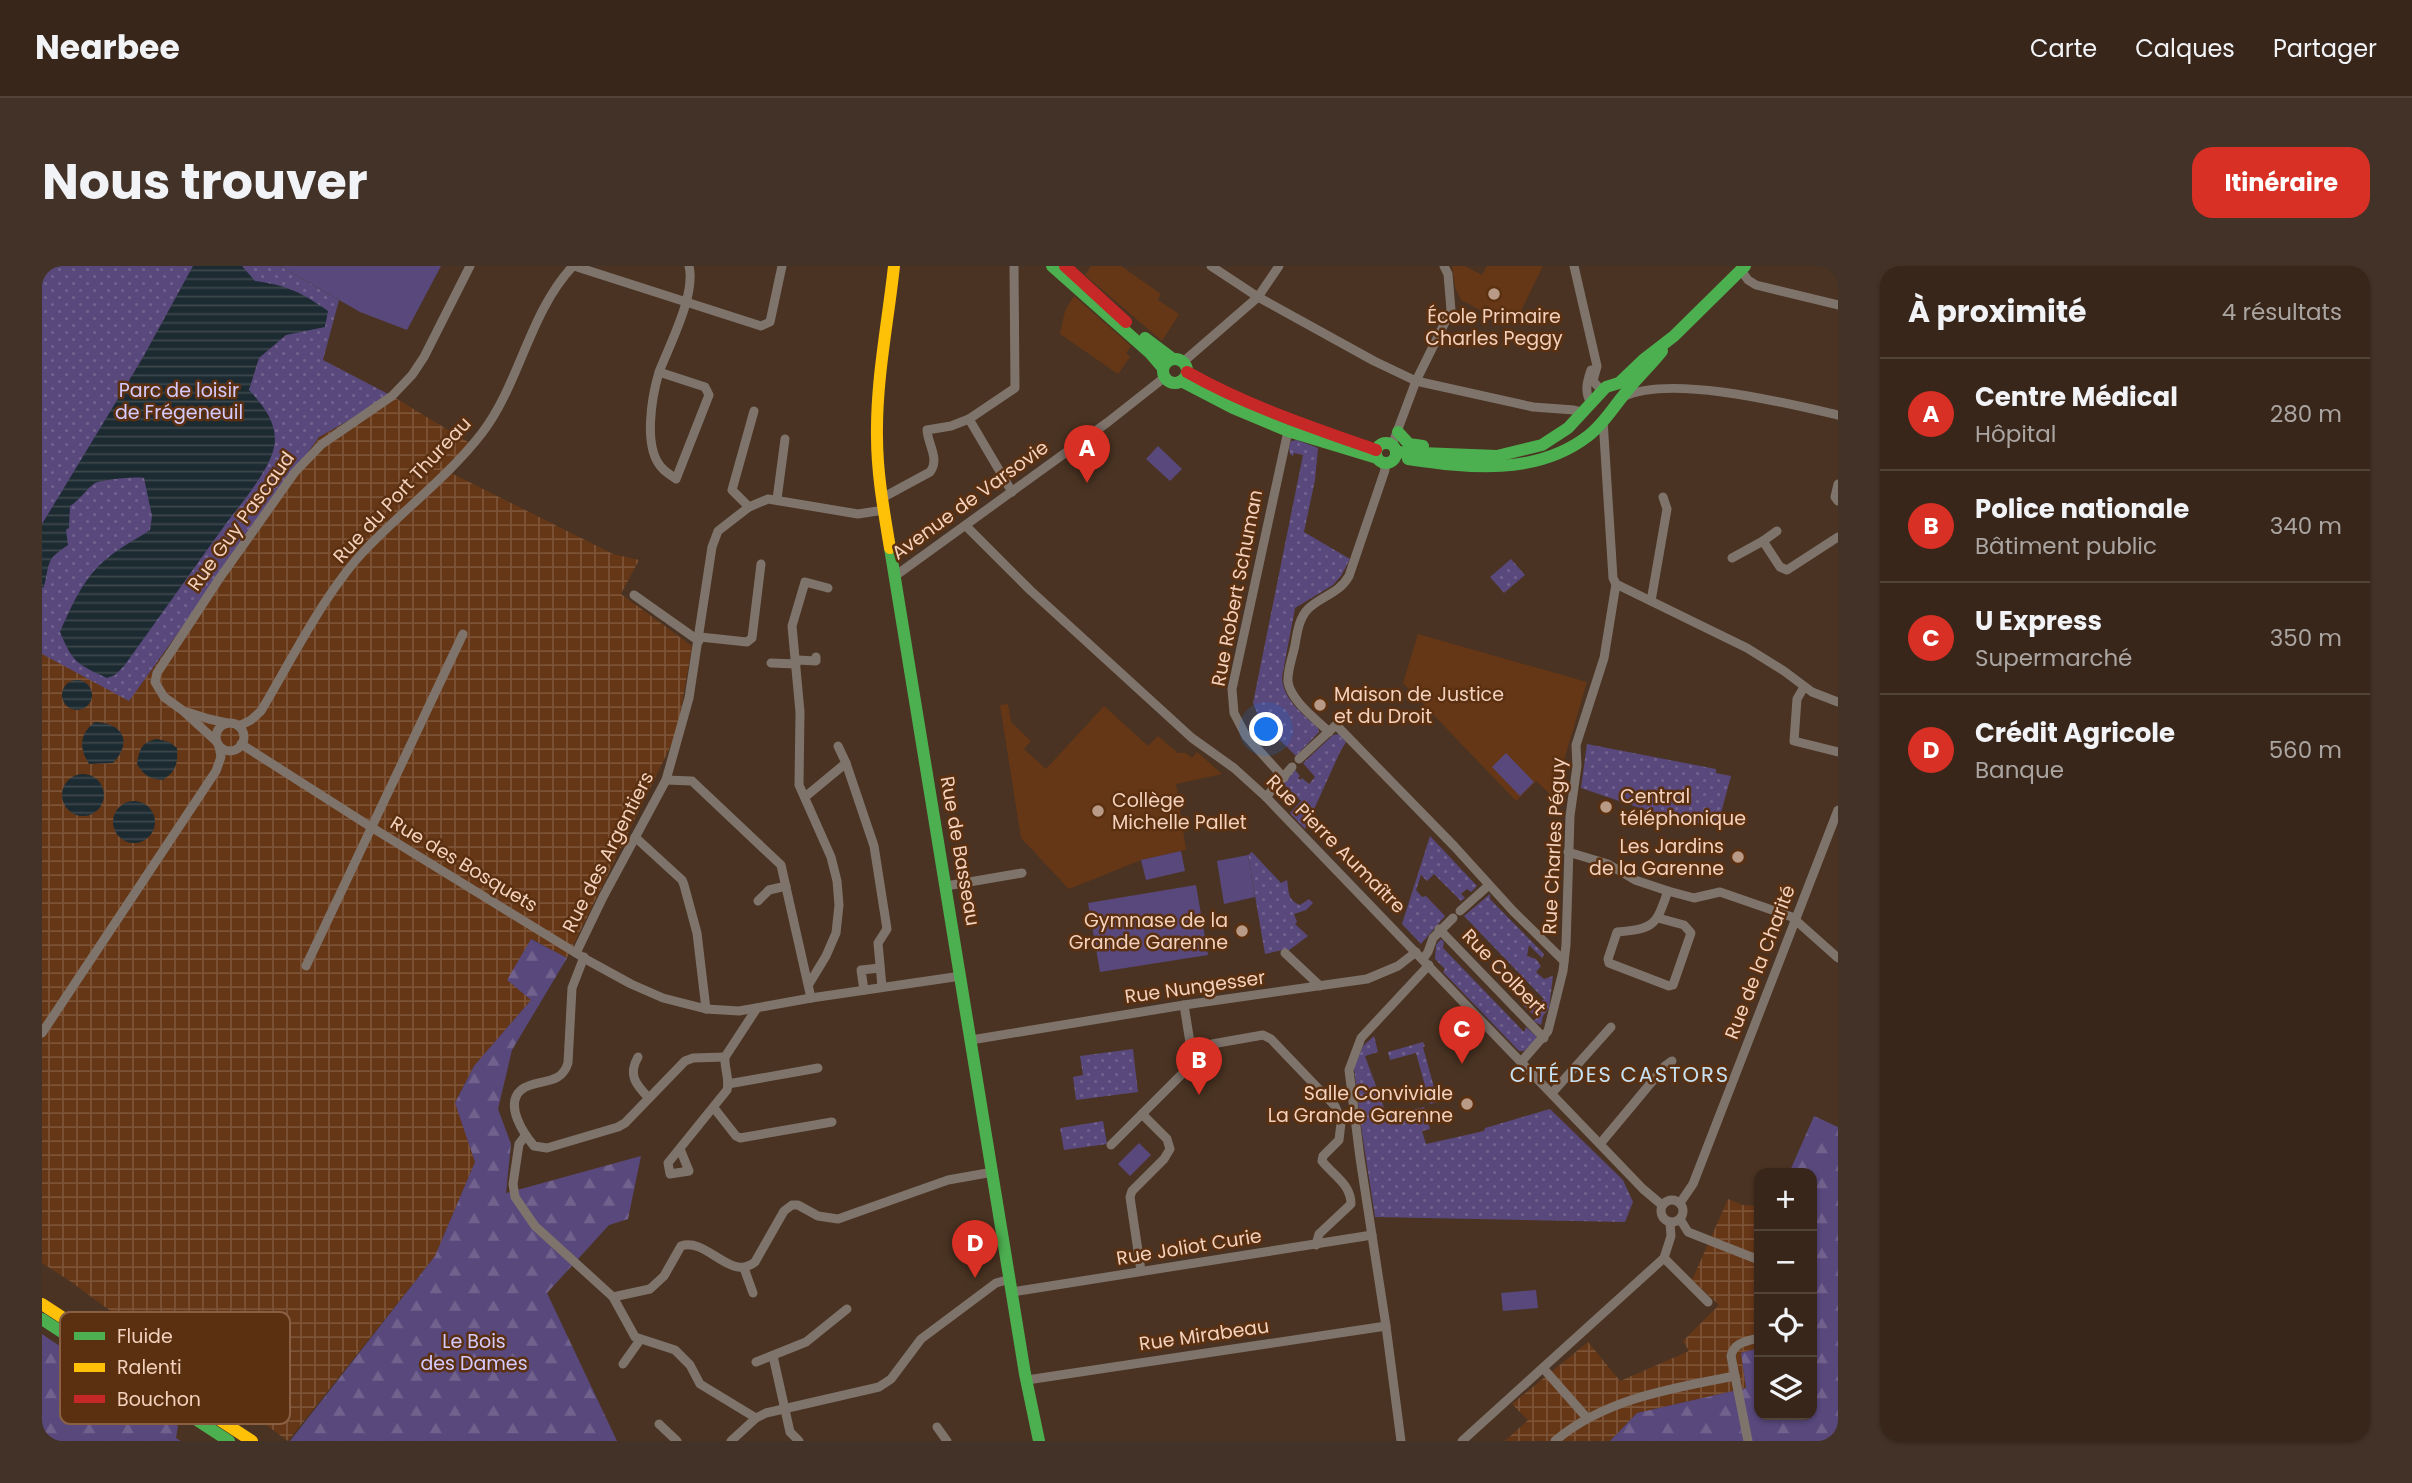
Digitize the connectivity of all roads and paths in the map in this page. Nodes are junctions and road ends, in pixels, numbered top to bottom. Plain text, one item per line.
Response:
1 (470, 266) edge
2 (573, 266) edge
3 (689, 266) edge
4 (782, 266) edge
5 (894, 266) edge
6 (1014, 266) edge
7 (1052, 266) edge
8 (1065, 266) edge
9 (1211, 266) edge
10 (1279, 266) edge
11 (1444, 266) edge
12 (1574, 266) edge
13 (1743, 268) edge
14 (1258, 296) junction
15 (686, 302) junction
16 (1838, 305) edge
17 (1668, 340) junction
18 (1594, 359) junction
19 (1175, 370) junction
20 (659, 372) junction
21 (1638, 379) junction
22 (1416, 381) junction
23 (1608, 388) junction
24 (1653, 388) junction
25 (1623, 398) junction
26 (1586, 408) junction
27 (754, 411) dead end
28 (1838, 415) edge
29 (969, 419) junction
30 (1603, 420) junction
31 (1568, 428) junction
32 (1288, 431) junction
33 (1398, 432) junction
34 (1585, 438) junction
35 (785, 439) dead end
36 (1606, 451) junction
37 (1386, 454) junction
38 (1457, 454) junction
39 (1838, 484) edge
40 (1012, 492) junction
41 (1663, 497) dead end
42 (777, 499) junction
43 (1838, 502) edge
44 (883, 504) junction
45 (749, 507) junction
46 (966, 526) junction
47 (1777, 531) dead end
48 (1838, 537) edge
49 (1763, 541) junction
50 (1732, 558) dead end
51 (761, 564) dead end
52 (895, 576) junction
53 (1616, 584) junction
54 (828, 588) dead end
55 (634, 595) dead end
56 (1651, 601) junction
57 (463, 634) dead end
58 (700, 639) junction
59 (816, 657) dead end
60 (771, 663) dead end
61 (796, 664) junction
62 (1804, 687) junction
63 (1838, 702) edge
64 (182, 710) junction
65 (228, 723) junction
66 (239, 726) junction
67 (1329, 732) junction
68 (218, 744) junction
69 (838, 746) dead end
70 (238, 747) junction
71 (1838, 752) edge
72 (846, 763) junction
73 (216, 771) junction
74 (1284, 778) junction
75 (666, 780) junction
76 (805, 797) junction
77 (1266, 797) junction
78 (1838, 810) edge
79 (371, 827) junction
80 (635, 837) junction
81 (1568, 852) junction
82 (1023, 873) dead end
83 (1489, 885) junction
84 (786, 886) junction
85 (946, 887) junction
86 (1668, 891) junction
87 (758, 901) dead end
88 (1658, 919) junction
89 (1795, 919) junction
90 (1439, 929) junction
91 (1285, 953) dead end
92 (580, 955) junction
93 (1838, 958) edge
94 (1423, 959) junction
95 (1564, 961) junction
96 (306, 966) dead end
97 (880, 968) junction
98 (961, 976) junction
99 (809, 984) junction
100 (1320, 986) junction
101 (882, 987) junction
102 (864, 989) junction
103 (811, 998) junction
104 (1184, 1005) junction
105 (758, 1008) junction
106 (706, 1009) junction
107 (1611, 1027) dead end
108 (42, 1033) edge
109 (1544, 1038) junction
110 (971, 1040) junction
111 (638, 1057) dead end
112 (725, 1057) junction
113 (1195, 1060) junction
114 (1522, 1061) junction
115 (1672, 1061) dead end
116 (818, 1068) dead end
117 (728, 1084) junction
118 (1552, 1093) junction
119 (648, 1097) junction
120 (713, 1108) junction
121 (1142, 1114) junction
122 (832, 1122) dead end
123 (525, 1136) junction
124 (1111, 1144) dead end
125 (1600, 1144) junction
126 (680, 1149) dead end
127 (993, 1172) junction
128 (1680, 1203) junction
129 (1662, 1205) junction
130 (1675, 1221) junction
131 (1688, 1232) junction
132 (1372, 1235) junction
133 (1671, 1236) junction
134 (1316, 1245) junction
135 (1664, 1258) junction
136 (1754, 1258) edge
137 (744, 1268) junction
138 (1141, 1271) junction
139 (1011, 1286) junction
140 (753, 1293) dead end
141 (613, 1297) junction
142 (1708, 1302) dead end
143 (42, 1304) edge
144 (847, 1309) dead end
145 (60, 1316) edge
146 (42, 1320) edge
147 (1387, 1326) junction
148 (60, 1332) edge
149 (640, 1340) junction
150 (1754, 1340) edge
151 (773, 1356) junction
152 (756, 1362) dead end
153 (624, 1364) dead end
154 (1543, 1367) junction
155 (1735, 1376) junction
156 (1027, 1380) junction
157 (786, 1408) junction
158 (756, 1418) junction
159 (1587, 1418) junction
160 (203, 1424) edge
161 (226, 1424) edge
162 (659, 1424) dead end
163 (937, 1427) dead end
164 (229, 1441) edge
165 (252, 1441) edge
166 (677, 1441) edge
167 (731, 1441) edge
168 (799, 1441) edge
169 (947, 1441) edge
170 (1039, 1441) edge
171 (1400, 1441) edge
172 (1462, 1441) edge
173 (1555, 1441) edge
174 (1748, 1441) edge

1 - 64 street, Rue Guy Pascaud
2 - 15 street
2 - 66 street, Rue du Port Thureau
3 - 15 street
4 - 15 street
5 - 44 main road, Rue de Basseau
6 - 29 street
7 - 19 main road
8 - 19 main road
9 - 14 street
10 - 14 street, Avenue de Varsovie
11 - 22 street
12 - 18 street
13 - 16 street
13 - 17 main road
14 - 19 street, Avenue de Varsovie
14 - 22 street
15 - 20 street
17 - 21 main road
17 - 23 main road
18 - 23 street
18 - 26 street
19 - 32 main road
19 - 37 main road
19 - 40 street, Avenue de Varsovie
20 - 20 street
21 - 24 street
21 - 25 main road
22 - 26 street
22 - 33 street
23 - 25 main road
23 - 26 main road
24 - 25 street
24 - 28 street
25 - 30 main road
26 - 31 main road
27 - 45 street
29 - 40 street
29 - 44 street
30 - 34 main road
30 - 36 street, Rue Charles Péguy
31 - 34 main road
31 - 38 main road
32 - 37 main road
32 - 74 street, Rue Robert Schuman
33 - 37 street
33 - 38 main road
34 - 36 street
34 - 37 main road
35 - 42 street
36 - 53 street, Rue Charles Péguy
37 - 38 main road
37 - 67 street
39 - 43 street
40 - 46 street, Avenue de Varsovie
41 - 56 street
42 - 44 street, Rue des Argentiers
42 - 45 street, Rue des Argentiers
44 - 52 main road, Rue de Basseau
45 - 58 street, Rue des Argentiers
46 - 52 street, Avenue de Varsovie
46 - 77 street, Rue Pierre Aumaître
47 - 49 street
48 - 49 street
49 - 50 street
51 - 58 street
52 - 85 main road, Rue de Basseau
53 - 56 street
53 - 81 street, Rue Charles Péguy
54 - 61 street
55 - 58 street
56 - 62 street
57 - 79 street
58 - 75 street, Rue des Argentiers
59 - 61 street
60 - 61 street
61 - 76 street
62 - 63 street
62 - 71 street
64 - 65 street, Rue Guy Pascaud
64 - 68 street, Rue Guy Pascaud
65 - 66 street
65 - 68 street
66 - 70 street
67 - 74 street
67 - 83 street
68 - 70 street
68 - 73 street
69 - 72 street
70 - 73 street
70 - 79 street, Rue des Bosquets
72 - 76 street
72 - 97 street
73 - 108 street
74 - 77 street
75 - 80 street, Rue des Argentiers
75 - 84 street
76 - 99 street
77 - 94 street, Rue Pierre Aumaître
78 - 89 street, Rue de la Charité
79 - 92 street, Rue des Bosquets
79 - 96 street
80 - 92 street, Rue des Argentiers
80 - 106 street
81 - 86 street
81 - 95 street, Rue Charles Péguy
82 - 85 street
83 - 90 street
83 - 95 street
84 - 87 street
84 - 99 street
85 - 98 main road, Rue de Basseau
86 - 88 street
86 - 89 street
88 - 88 street
89 - 93 street
89 - 128 street, Rue de la Charité
90 - 94 street
90 - 109 street, Rue Colbert
91 - 100 street
92 - 106 street, Rue des Bosquets
92 - 123 street, Rue des Argentiers
94 - 100 street, Rue Nungesser
94 - 114 street, Rue Pierre Aumaître
94 - 132 street
95 - 109 street, Rue Charles Péguy
97 - 101 street
97 - 102 street
98 - 101 street, Rue des Bosquets
98 - 110 main road, Rue de Basseau
99 - 103 street
100 - 104 street, Rue Nungesser
101 - 102 street, Rue des Bosquets
102 - 103 street, Rue des Bosquets
103 - 105 street, Rue des Bosquets
104 - 110 street, Rue Nungesser
104 - 113 street
105 - 106 street, Rue des Bosquets
105 - 112 street
107 - 118 street
109 - 114 street, Rue Charles Péguy
110 - 127 main road, Rue de Basseau
111 - 119 street
112 - 117 street
112 - 119 street
113 - 121 street
113 - 134 street
114 - 118 street, Rue Pierre Aumaître
115 - 125 street
116 - 117 street
117 - 120 street
118 - 125 street, Rue Pierre Aumaître
119 - 123 street
120 - 122 street
120 - 126 street
121 - 124 street
121 - 138 street
123 - 141 street
125 - 129 street, Rue Pierre Aumaître
127 - 137 street
127 - 139 main road, Rue de Basseau
128 - 129 street
128 - 130 street
129 - 130 street
130 - 131 street
130 - 133 street
131 - 133 street
131 - 136 street
132 - 134 street, Rue Joliot Curie
132 - 147 street
133 - 135 street
134 - 138 street, Rue Joliot Curie
135 - 142 street
135 - 154 street
137 - 140 street
137 - 141 street
138 - 139 street, Rue Joliot Curie
139 - 156 main road, Rue de Basseau
139 - 157 street, Rue Joliot Curie
141 - 149 street
143 - 145 main road
144 - 151 street
146 - 148 main road
147 - 156 street, Rue Mirabeau
147 - 171 street
149 - 153 street
149 - 158 street
150 - 155 street
151 - 152 street
151 - 157 street
154 - 159 street
154 - 172 street
155 - 159 street
155 - 174 street
156 - 170 main road, Rue de Basseau
157 - 158 street, Rue Joliot Curie
157 - 168 street
158 - 167 street
159 - 173 street
160 - 164 main road
161 - 165 main road
162 - 166 street
163 - 169 street

